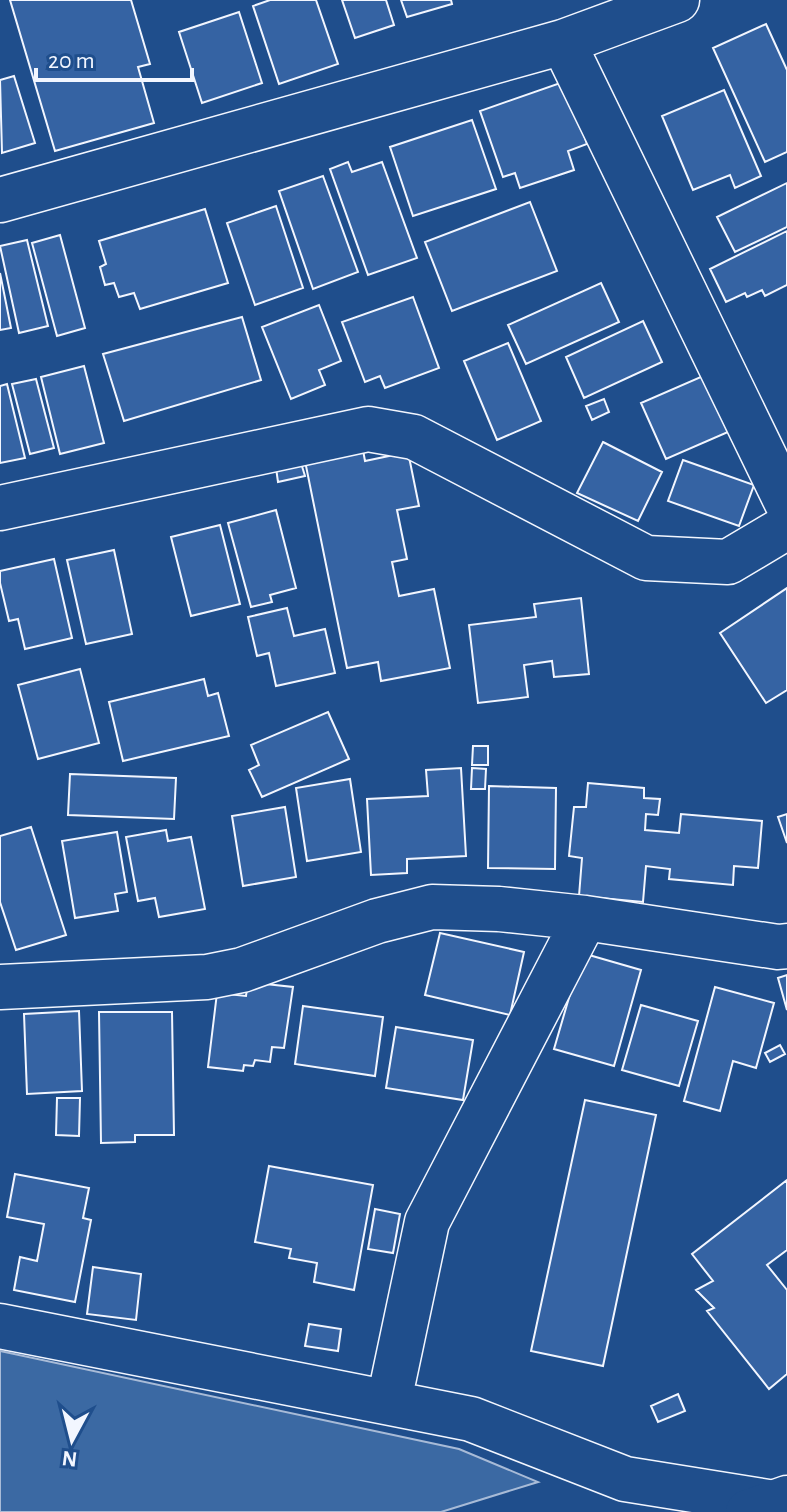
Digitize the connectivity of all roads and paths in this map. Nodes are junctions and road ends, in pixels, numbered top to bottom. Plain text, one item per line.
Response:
1 (677, 0) edge
2 (563, 42) junction
3 (0, 200) edge
4 (787, 503) edge
5 (0, 508) edge
6 (787, 527) edge
7 (585, 918) junction
8 (787, 946) edge
9 (0, 987) edge
10 (0, 1326) edge
11 (389, 1401) junction
12 (774, 1504) edge

1 - 2 street
2 - 3 street
2 - 4 street
5 - 6 street
7 - 8 street
7 - 9 street
7 - 11 street
10 - 11 street
11 - 12 street

